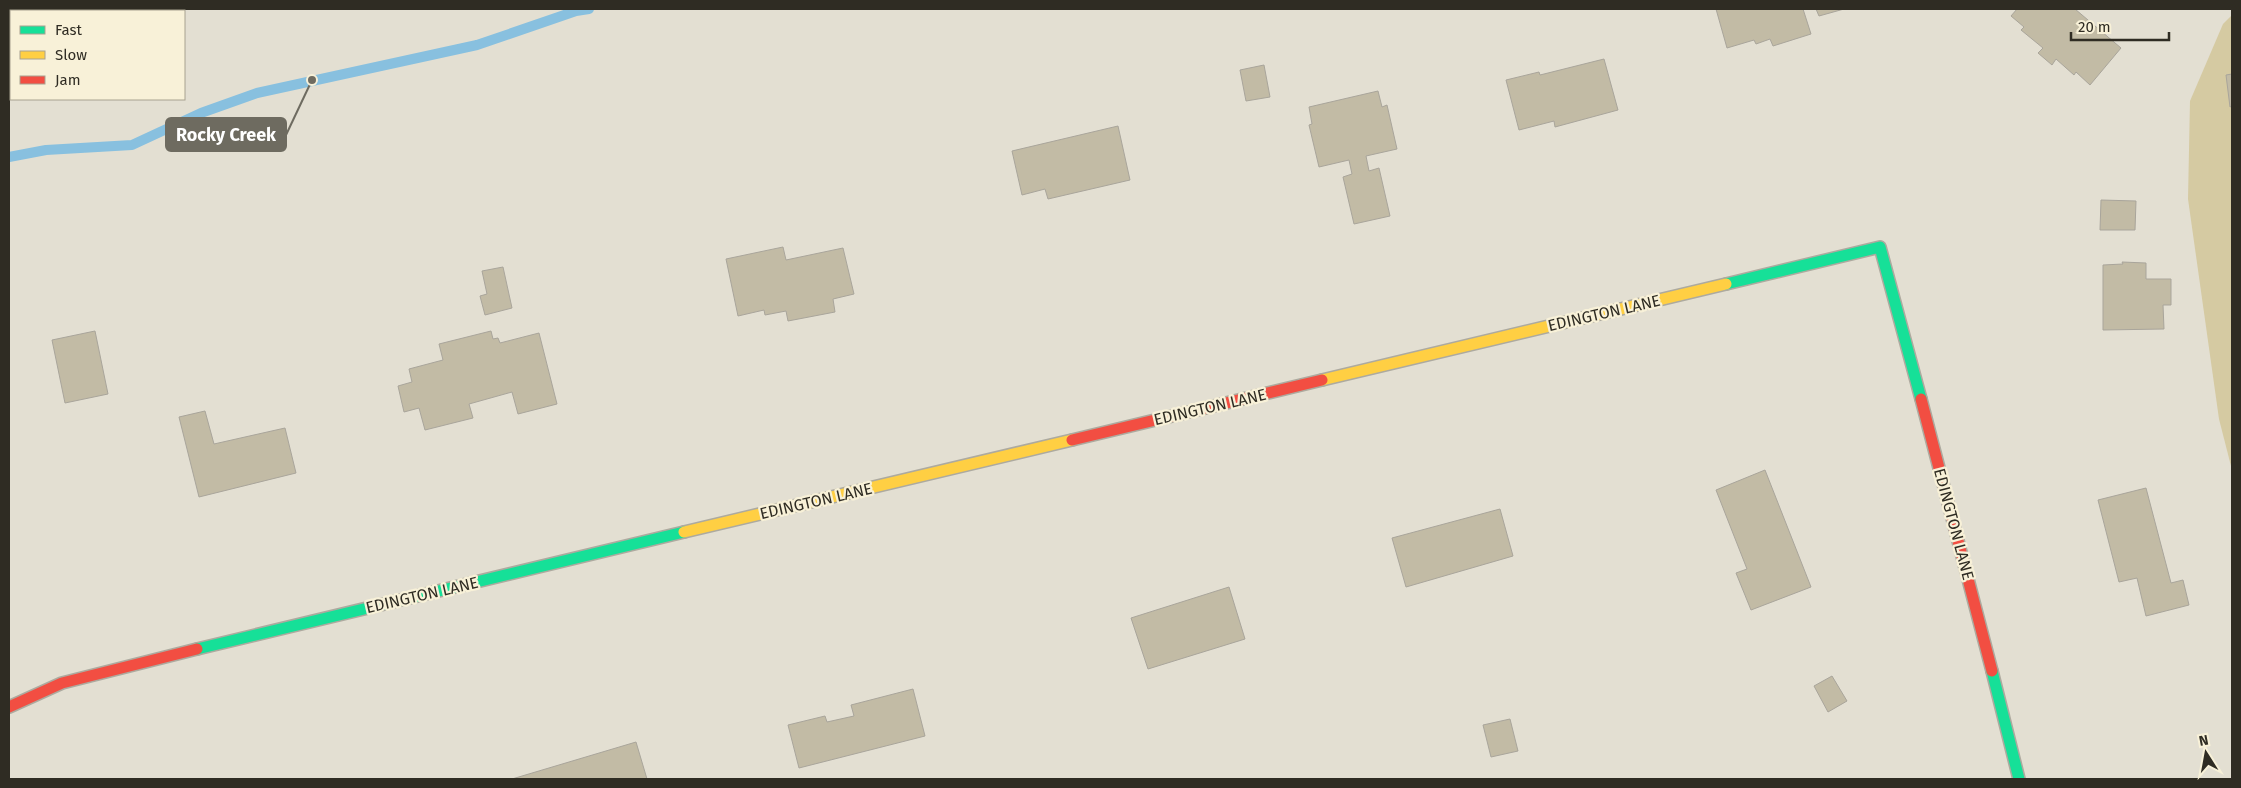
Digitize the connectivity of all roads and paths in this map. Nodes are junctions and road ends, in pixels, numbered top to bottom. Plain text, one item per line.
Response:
1 (9, 707) edge
2 (2019, 779) edge

1 - 2 street, EDINGTON LANE

